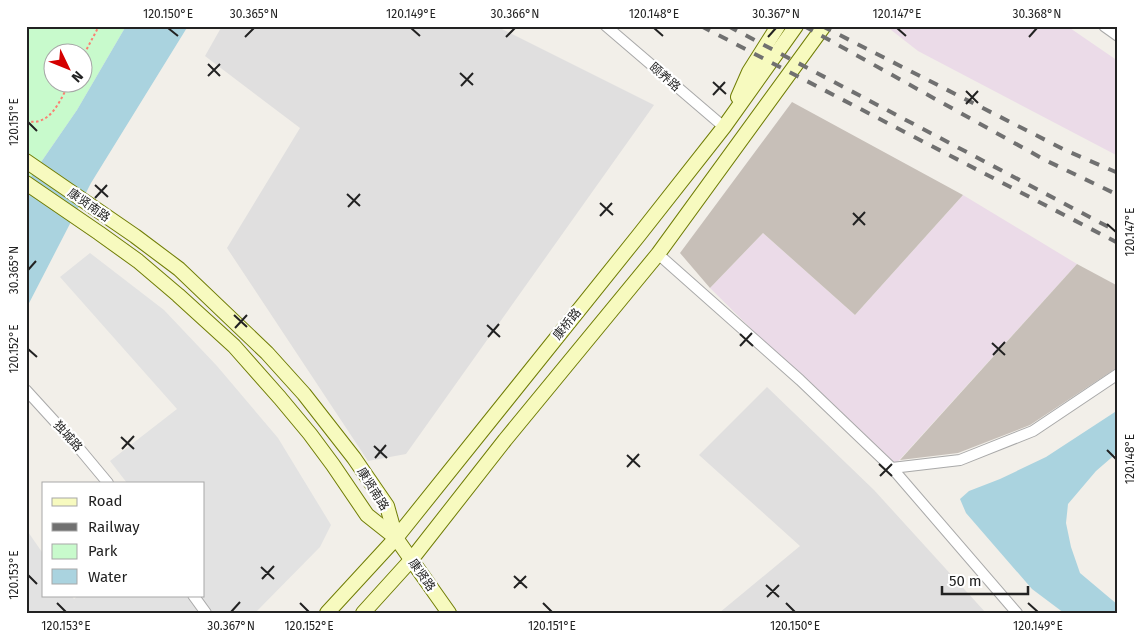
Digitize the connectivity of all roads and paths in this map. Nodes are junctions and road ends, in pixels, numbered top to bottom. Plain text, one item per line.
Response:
1 (99, 26) edge
2 (606, 26) edge
3 (778, 26) edge
4 (796, 26) edge
5 (824, 26) edge
6 (1104, 26) edge
7 (1118, 36) edge
8 (90, 42) edge
9 (65, 92) edge
10 (26, 121) edge
11 (724, 127) junction
12 (26, 161) edge
13 (26, 183) edge
14 (658, 254) junction
15 (1118, 374) edge
16 (26, 390) edge
17 (892, 468) junction
18 (107, 482) edge
19 (396, 538) junction
20 (411, 560) junction
21 (194, 596) edge
22 (206, 613) edge
23 (327, 613) edge
24 (363, 613) edge
25 (449, 613) edge
26 (1017, 613) edge

1 - 8 path
2 - 11 street, 颐养路
3 - 11 main road
4 - 11 main road, 康桥路
5 - 14 main road, 康桥路
6 - 7 street
9 - 10 path
11 - 19 main road, 康桥路
12 - 19 main road, 康贤南路
13 - 19 main road, 康贤南路
14 - 17 street
14 - 20 main road, 康桥路
15 - 17 street
16 - 18 street, 独城路
17 - 26 street
19 - 20 main road, 康贤路
19 - 23 main road, 康桥路
20 - 24 main road, 康桥路
20 - 25 main road, 康贤路
21 - 22 street

